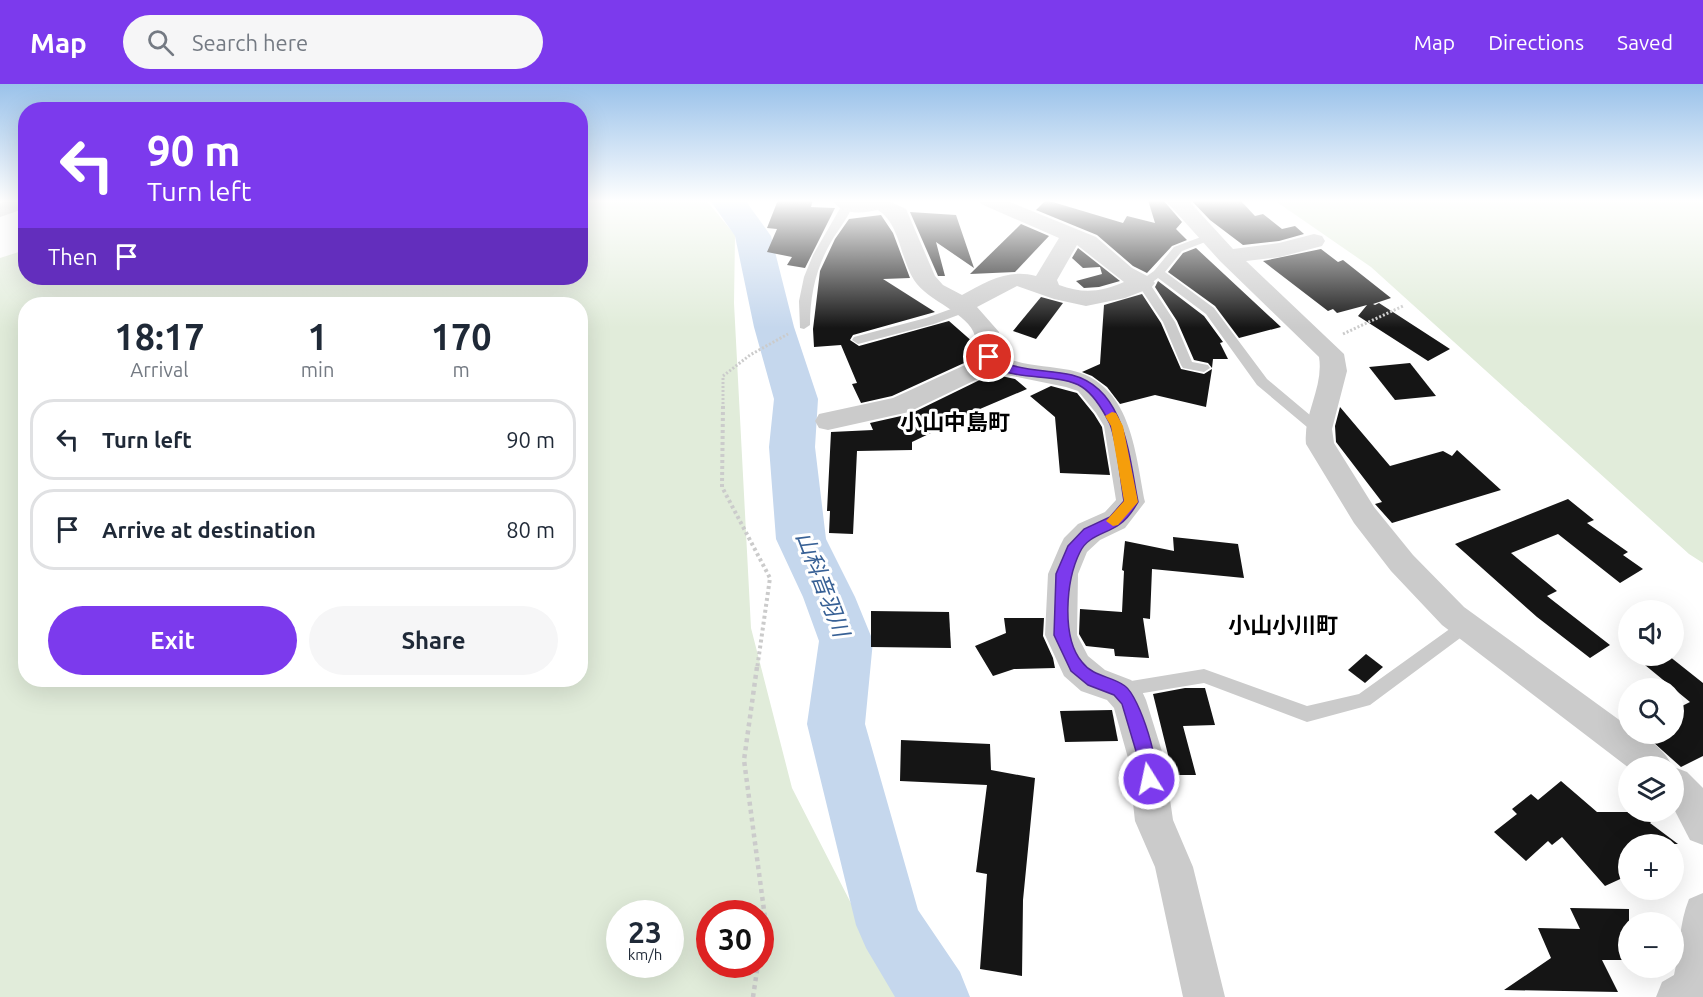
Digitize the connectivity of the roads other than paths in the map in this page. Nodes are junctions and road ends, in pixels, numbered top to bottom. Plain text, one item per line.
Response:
1 (826, 243) edge
2 (910, 243) edge
3 (1068, 243) edge
4 (1089, 243) edge
5 (1216, 243) edge
6 (1308, 243) edge
7 (1219, 246) junction
8 (1151, 278) junction
9 (1049, 290) junction
10 (964, 307) junction
11 (804, 325) road end
12 (858, 340) dead end
13 (992, 362) junction
14 (1204, 368) dead end
15 (828, 421) dead end
16 (1318, 429) junction
17 (1465, 625) junction
18 (1119, 690) junction
19 (1641, 756) edge
20 (1703, 913) edge
21 (1701, 958) edge
22 (1204, 997) edge
23 (1677, 997) edge

1 - 11 lane
2 - 10 street
3 - 9 street
4 - 8 street
5 - 7 street
6 - 7 street
7 - 8 lane
7 - 16 street
8 - 9 street
8 - 14 lane
8 - 16 lane
9 - 10 street
10 - 12 lane
10 - 13 street
13 - 15 street
13 - 18 street
16 - 17 street
17 - 18 lane
17 - 19 street
18 - 22 street
20 - 21 street
21 - 23 street

